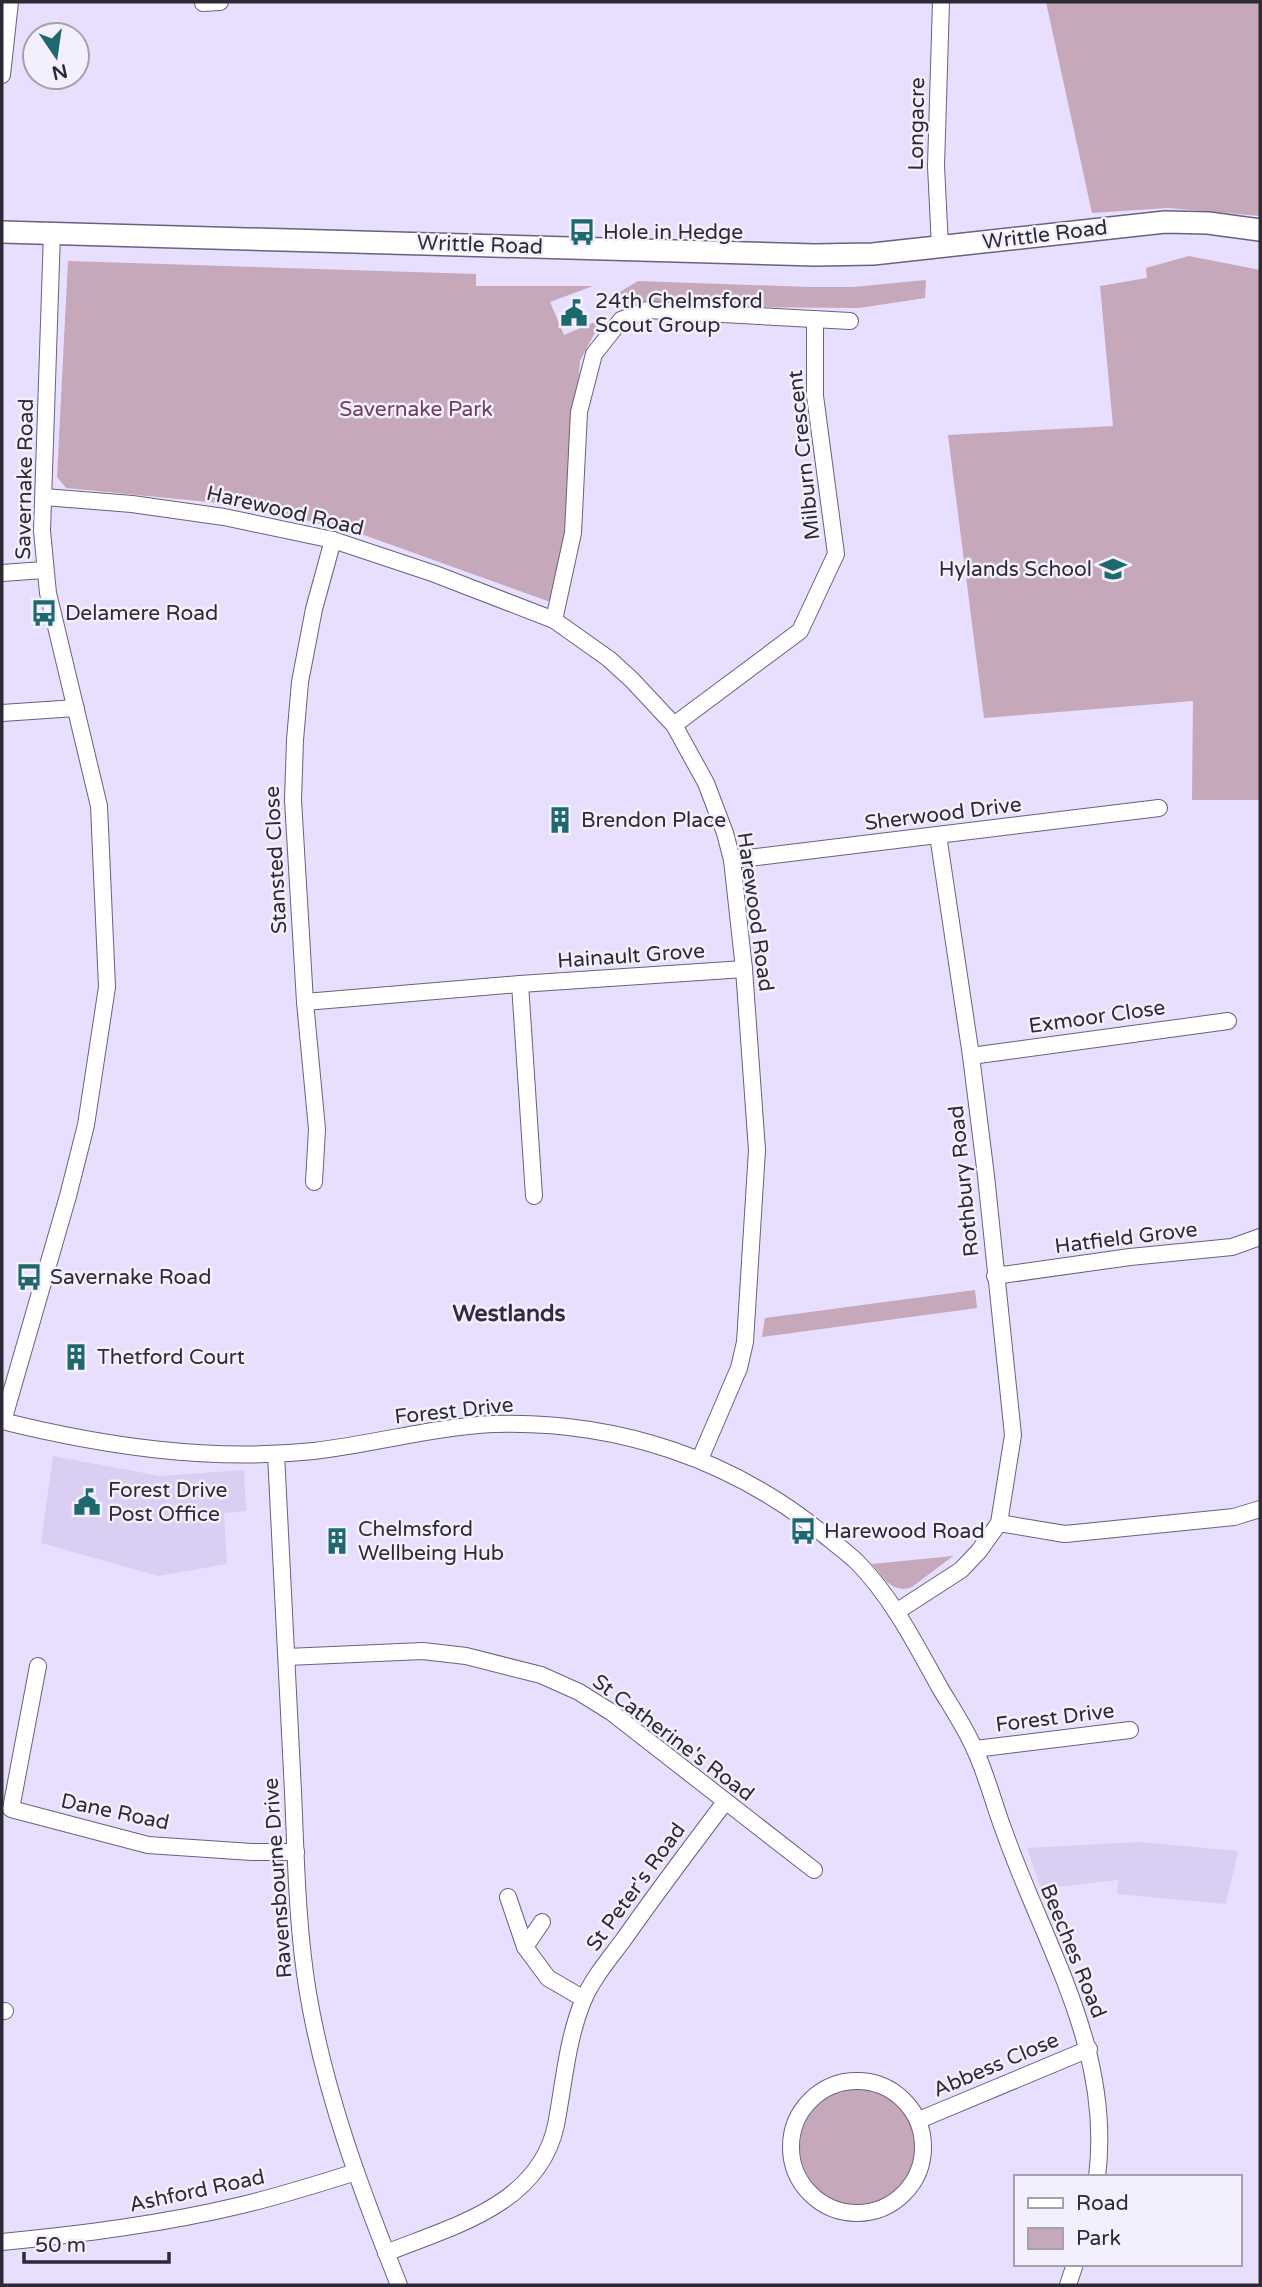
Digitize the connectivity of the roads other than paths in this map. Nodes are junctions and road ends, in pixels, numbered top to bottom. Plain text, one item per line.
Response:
1 (10, 2) edge
2 (220, 2) edge
3 (941, 2) edge
4 (202, 3) edge
5 (2, 75) edge
6 (1260, 230) edge
7 (2, 232) edge
8 (52, 233) junction
9 (940, 247) junction
10 (815, 319) junction
11 (850, 321) dead end
12 (44, 497) junction
13 (333, 540) junction
14 (44, 570) junction
15 (2, 573) edge
16 (554, 621) junction
17 (76, 708) junction
18 (2, 713) edge
19 (674, 725) junction
20 (1159, 808) dead end
21 (938, 835) junction
22 (732, 860) junction
23 (744, 969) junction
24 (520, 984) junction
25 (304, 1002) junction
26 (1228, 1021) dead end
27 (971, 1056) junction
28 (314, 1182) dead end
29 (534, 1195) dead end
30 (1260, 1237) edge
31 (995, 1276) junction
32 (2, 1421) edge
33 (276, 1454) junction
34 (700, 1459) junction
35 (1260, 1509) edge
36 (999, 1523) junction
37 (896, 1612) junction
38 (287, 1657) junction
39 (38, 1666) dead end
40 (1130, 1730) dead end
41 (975, 1749) junction
42 (725, 1801) junction
43 (6, 1808) edge
44 (296, 1852) junction
45 (814, 1870) dead end
46 (508, 1897) dead end
47 (542, 1922) dead end
48 (525, 1947) junction
49 (584, 1999) junction
50 (1089, 2049) junction
51 (919, 2120) junction
52 (356, 2172) junction
53 (1097, 2175) edge
54 (2, 2242) edge
55 (386, 2252) junction
56 (1073, 2266) edge
57 (400, 2285) edge
58 (1068, 2285) edge

1 - 5 street
2 - 4 street
3 - 9 street, Longacre
6 - 9 street, Writtle Road
7 - 8 street, Writtle Road
8 - 9 street, Writtle Road
8 - 12 street, Savernake Road
10 - 11 street
10 - 16 street
10 - 19 street, Milburn Crescent
12 - 13 street, Harewood Road
12 - 14 street, Savernake Road
13 - 16 street, Harewood Road
13 - 25 street, Stansted Close
14 - 15 street
14 - 17 street, Savernake Road
16 - 19 street, Harewood Road
17 - 18 street
17 - 32 street, Savernake Road
19 - 22 street, Harewood Road
20 - 21 street, Sherwood Drive
21 - 22 street, Sherwood Drive
21 - 27 street, Rothbury Road
22 - 23 street, Harewood Road
23 - 24 street, Hainault Grove
23 - 34 street, Harewood Road
24 - 25 street, Hainault Grove
24 - 29 street
25 - 28 street, Stansted Close
26 - 27 street, Exmoor Close
27 - 31 street, Rothbury Road
30 - 31 street, Hatfield Grove
31 - 36 street, Rothbury Road
32 - 33 street, Forest Drive
33 - 34 street, Forest Drive
33 - 38 street, Ravensbourne Drive
34 - 37 street, Forest Drive
35 - 36 street
36 - 37 street
37 - 41 street, Forest Drive
38 - 42 street, St Catherine's Road
38 - 44 street, Ravensbourne Drive
39 - 43 street, Dane Road
40 - 41 street, Forest Drive
41 - 50 street, Beeches Road
42 - 45 street, St Catherine's Road
42 - 49 street, St Peter's Road
43 - 44 street, Dane Road
44 - 52 street, Ravensbourne Drive
46 - 48 street
47 - 48 street
48 - 49 street
49 - 55 street, St Peter's Road
50 - 51 street, Abbess Close
50 - 53 street, Beeches Road
51 - 51 street, Abbess Close
52 - 54 street, Ashford Road
52 - 55 street, Ravensbourne Drive
55 - 57 street, Ravensbourne Drive
56 - 58 street

